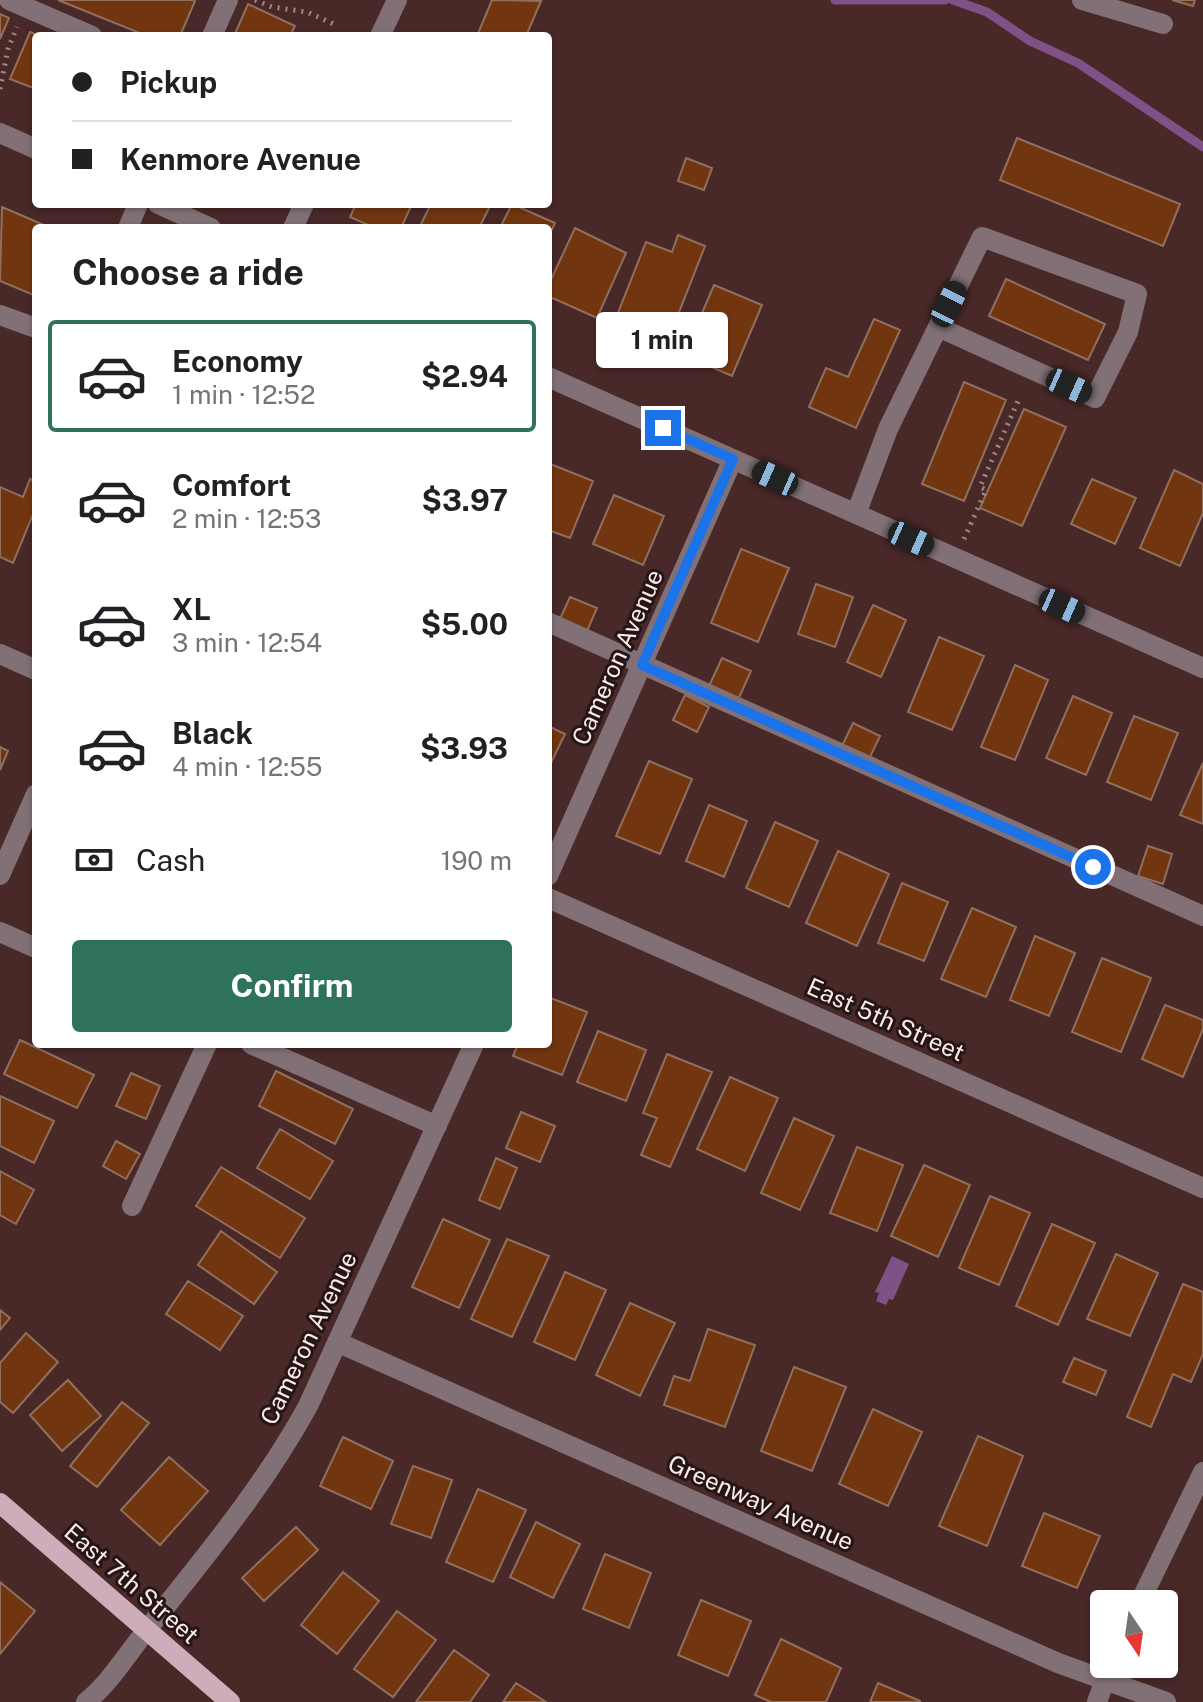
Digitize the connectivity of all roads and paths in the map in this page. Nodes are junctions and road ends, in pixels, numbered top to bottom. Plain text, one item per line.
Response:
1 (9, 0) edge
2 (228, 0) edge
3 (255, 0) edge
4 (397, 0) edge
5 (1082, 0) edge
6 (20, 19) dead end
7 (1163, 24) dead end
8 (336, 25) dead end
9 (83, 32) edge
10 (214, 32) edge
11 (382, 32) edge
12 (0, 89) edge
13 (0, 133) edge
14 (32, 147) edge
15 (167, 208) edge
16 (202, 224) edge
17 (0, 315) edge
18 (32, 327) edge
19 (938, 327) junction
20 (552, 379) edge
21 (1018, 401) dead end
22 (733, 459) junction
23 (856, 514) junction
24 (964, 539) dead end
25 (552, 624) edge
26 (0, 654) edge
27 (642, 665) junction
28 (32, 668) edge
29 (1203, 668) edge
30 (32, 803) edge
31 (552, 867) edge
32 (0, 875) edge
33 (552, 900) edge
34 (1203, 916) edge
35 (0, 932) edge
36 (32, 946) edge
37 (205, 1048) edge
38 (260, 1048) edge
39 (472, 1048) edge
40 (437, 1126) junction
41 (1203, 1188) edge
42 (132, 1206) dead end
43 (337, 1342) junction
44 (1203, 1472) edge
45 (0, 1503) edge
46 (1146, 1590) edge
47 (147, 1629) junction
48 (1090, 1669) edge
49 (1106, 1678) edge
50 (1118, 1678) edge
51 (86, 1702) edge
52 (230, 1702) edge
53 (1097, 1702) edge
54 (1166, 1702) edge

1 - 9 street
2 - 10 street
3 - 8 path
4 - 11 street
5 - 7 street
6 - 12 path
13 - 14 street
15 - 16 street
17 - 18 street
19 - 19 street
19 - 23 street
20 - 22 street
21 - 24 path
22 - 23 street
22 - 27 street, Cameron Avenue
23 - 29 street
25 - 27 street
26 - 28 street
27 - 31 street, Cameron Avenue
27 - 34 street
30 - 32 street
33 - 41 street, East 5th Street
35 - 36 street
37 - 42 street
38 - 40 street
39 - 40 street, Cameron Avenue
40 - 43 street, Cameron Avenue
43 - 47 street, Cameron Avenue
43 - 48 street, Greenway Avenue
44 - 46 street
45 - 47 main road, East 7th Street
47 - 51 street, Cameron Avenue
47 - 52 main road, East 7th Street
49 - 53 street
50 - 54 street, Greenway Avenue

